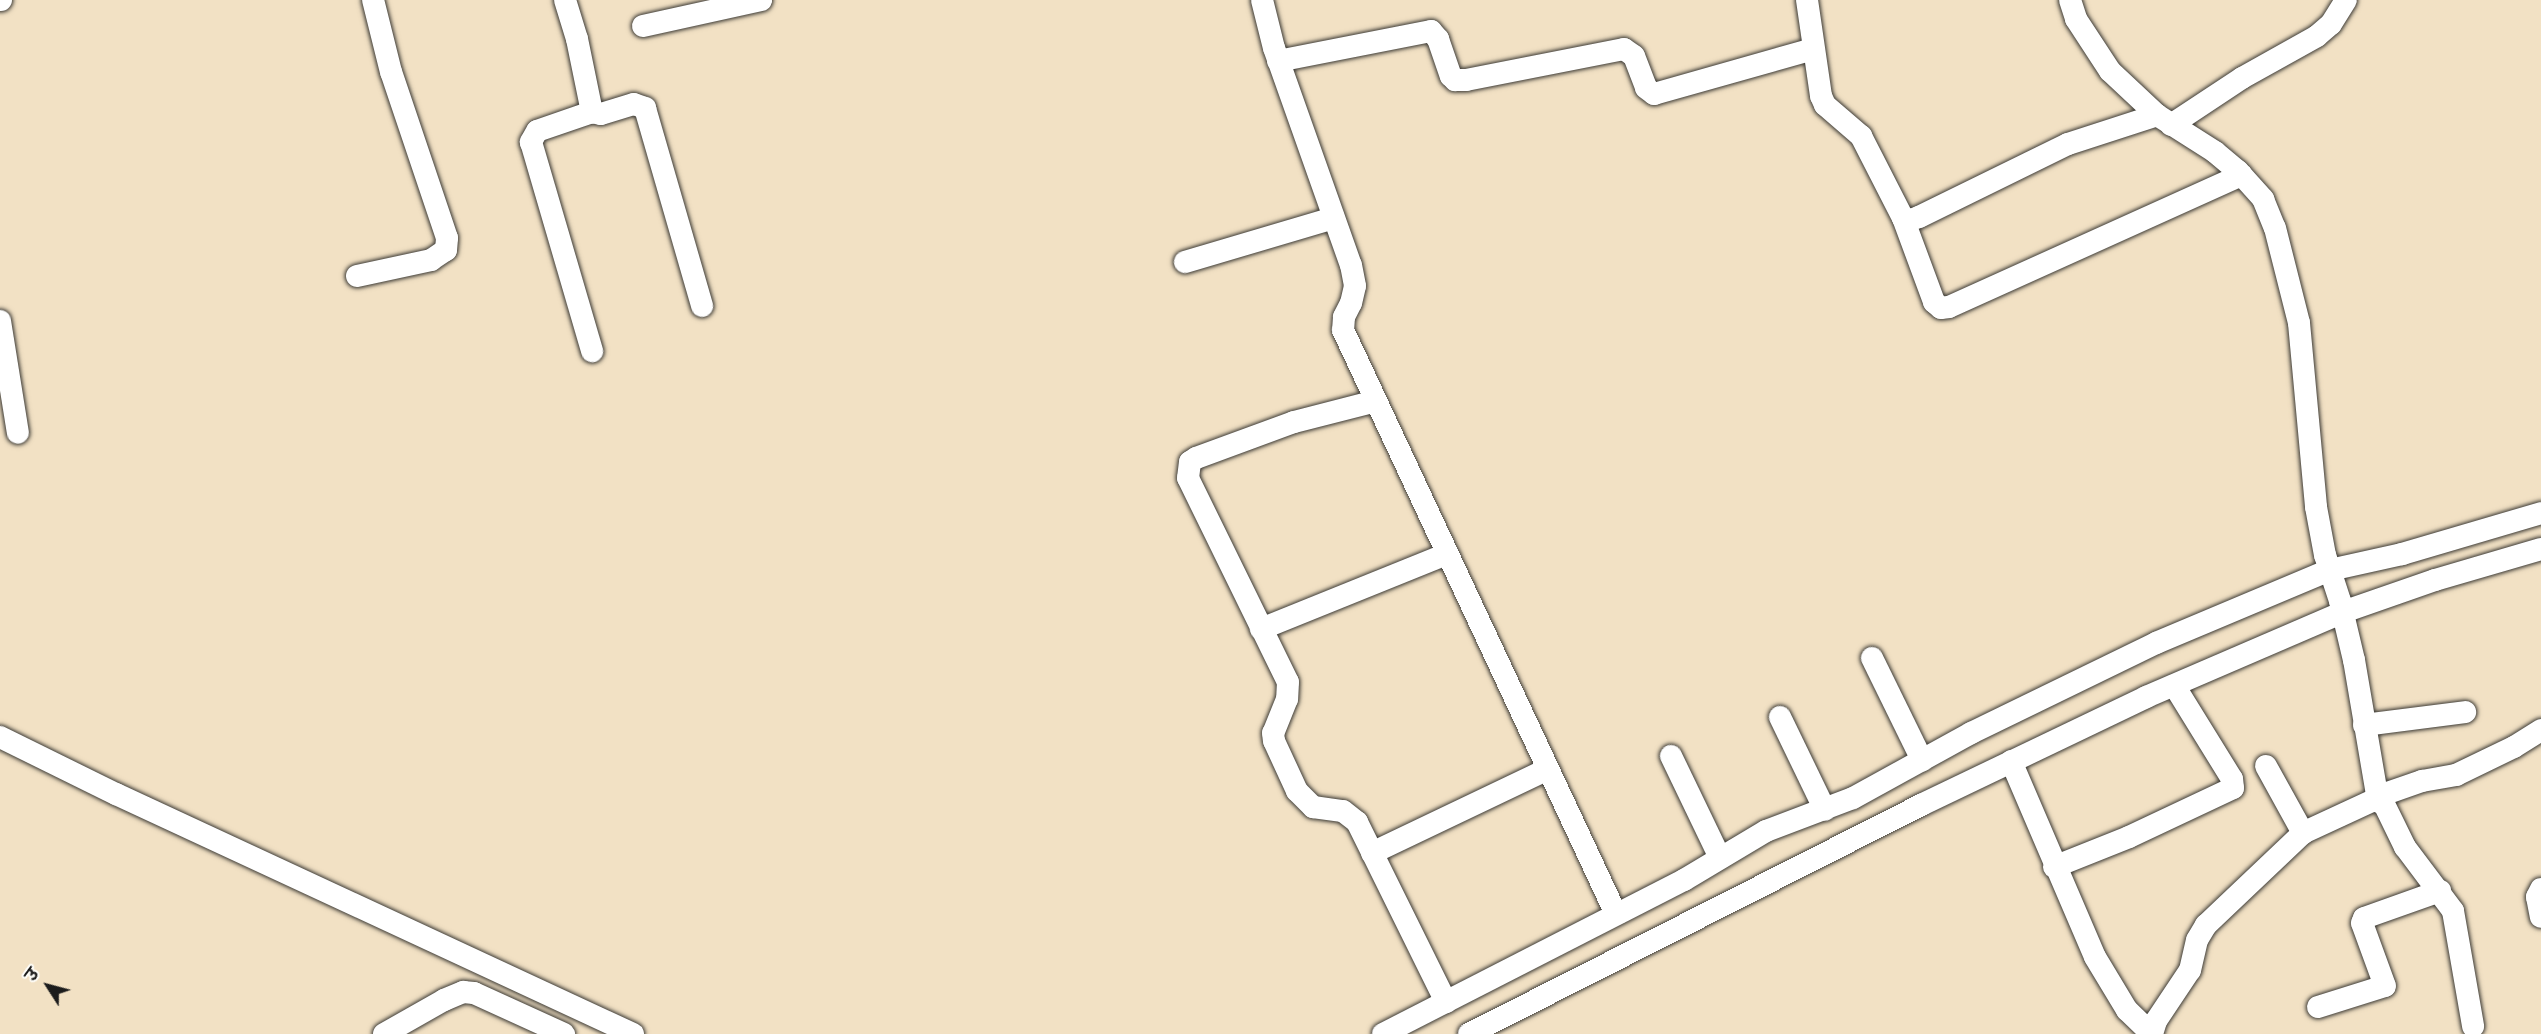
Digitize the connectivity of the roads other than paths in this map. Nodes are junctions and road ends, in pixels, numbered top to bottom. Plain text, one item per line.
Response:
1 (373, 0) edge
2 (565, 0) edge
3 (761, 0) edge
4 (1262, 0) edge
5 (1807, 0) edge
6 (2070, 0) edge
7 (2346, 0) edge
8 (643, 26) dead end
9 (1813, 49) junction
10 (1278, 61) junction
11 (592, 112) junction
12 (2164, 120) junction
13 (2242, 175) junction
14 (1334, 218) junction
15 (1903, 218) junction
16 (1185, 262) dead end
17 (357, 276) dead end
18 (702, 306) dead end
19 (0, 321) edge
20 (592, 351) dead end
21 (1376, 401) junction
22 (18, 433) dead end
23 (2541, 513) edge
24 (2541, 549) edge
25 (1447, 554) junction
26 (2337, 592) junction
27 (1261, 629) junction
28 (1872, 658) dead end
29 (2174, 685) junction
30 (2465, 712) dead end
31 (1780, 717) dead end
32 (2364, 725) junction
33 (2541, 730) edge
34 (0, 737) edge
35 (1671, 756) dead end
36 (1922, 760) junction
37 (2011, 761) junction
38 (2266, 766) dead end
39 (1548, 769) junction
40 (2375, 799) junction
41 (1825, 810) junction
42 (2303, 833) junction
43 (1372, 853) junction
44 (1720, 858) junction
45 (2054, 867) junction
46 (2541, 889) edge
47 (2440, 891) junction
48 (1616, 914) junction
49 (2541, 917) edge
50 (1446, 1002) junction
51 (2318, 1007) dead end
52 (2474, 1026) dead end
53 (384, 1034) edge
54 (564, 1034) edge
55 (633, 1034) edge
56 (1383, 1034) edge
57 (1468, 1034) edge
58 (2152, 1034) edge

1 - 17 street
2 - 11 street
3 - 8 street
4 - 10 street
5 - 9 street
6 - 12 street
7 - 12 street
9 - 10 street
9 - 15 street
10 - 14 street
11 - 18 street
11 - 20 street
12 - 13 street
12 - 15 street
13 - 15 street
13 - 26 street
14 - 16 street
14 - 21 street
19 - 22 street
21 - 25 street
21 - 27 street
23 - 26 street
24 - 26 street
25 - 27 street
25 - 39 street
26 - 29 street
26 - 32 street
26 - 36 street
27 - 43 street
28 - 36 street
29 - 37 street
29 - 45 street
30 - 32 street
31 - 41 street
32 - 40 street
33 - 40 street
34 - 55 street
35 - 44 street
36 - 41 street
37 - 45 street
37 - 57 street
38 - 42 street
39 - 43 street
39 - 48 street
40 - 42 street
40 - 47 street
41 - 44 street
42 - 58 street
43 - 50 street
44 - 48 street
45 - 58 street
46 - 49 street
47 - 51 street
47 - 52 street
48 - 50 street
50 - 56 street
53 - 54 street

